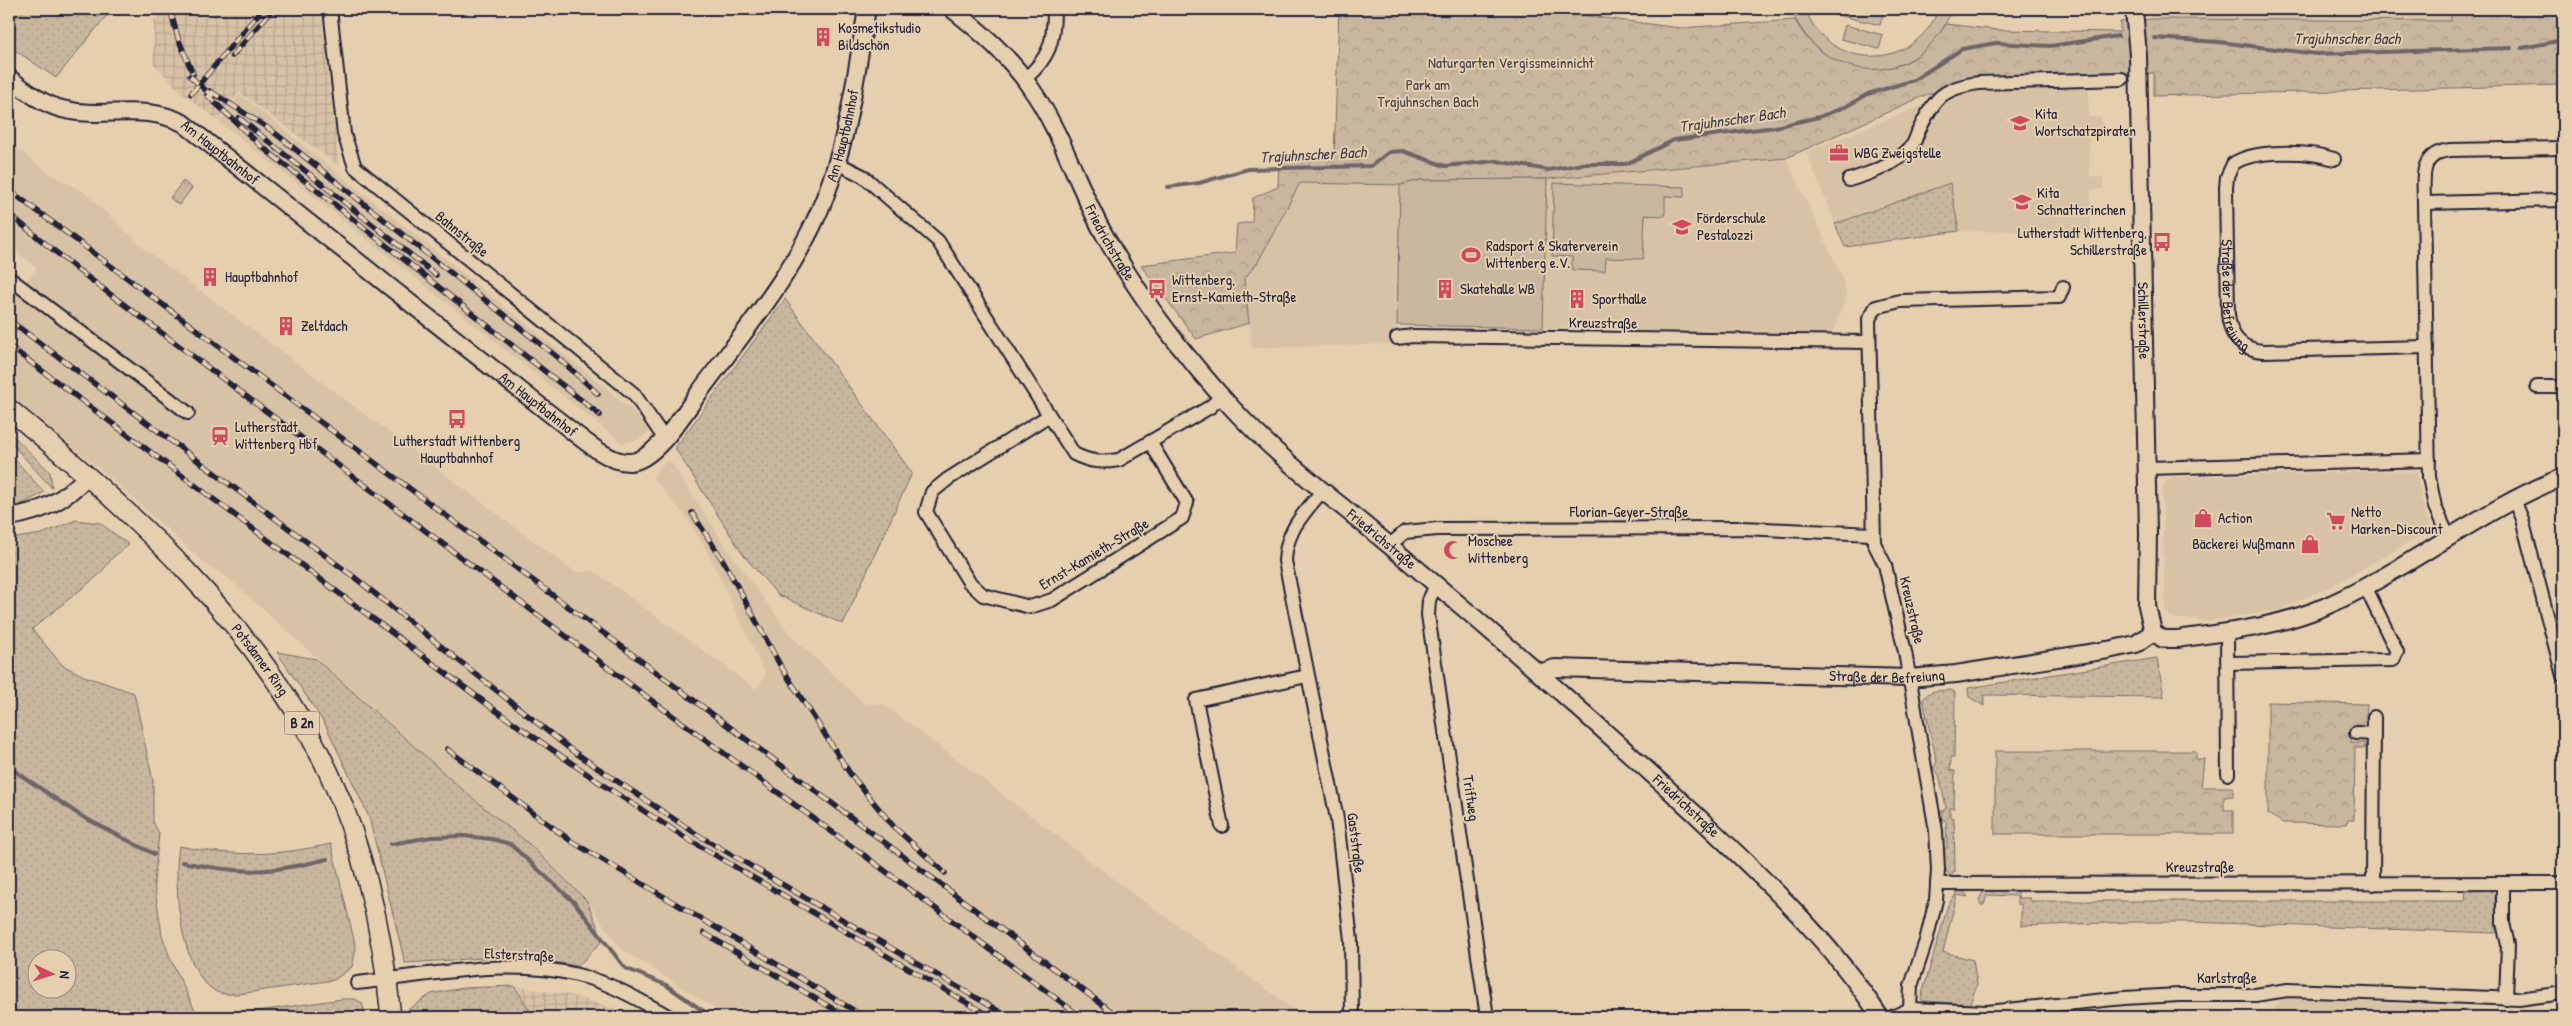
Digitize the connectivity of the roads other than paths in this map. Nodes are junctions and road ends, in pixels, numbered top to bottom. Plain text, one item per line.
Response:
1 (330, 9) edge
2 (867, 9) edge
3 (952, 9) edge
4 (1054, 9) edge
5 (2134, 9) edge
6 (9, 78) edge
7 (1025, 79) junction
8 (2122, 79) dead end
9 (2563, 148) edge
10 (2334, 159) dead end
11 (837, 163) junction
12 (1848, 180) dead end
13 (2563, 200) edge
14 (2424, 203) junction
15 (9, 278) edge
16 (2064, 287) dead end
17 (1397, 338) dead end
18 (1869, 342) junction
19 (2427, 347) junction
20 (2537, 387) dead end
21 (2563, 387) edge
22 (1222, 396) junction
23 (9, 409) edge
24 (188, 413) dead end
25 (1048, 416) junction
26 (664, 438) junction
27 (1150, 442) junction
28 (2429, 460) junction
29 (2147, 468) junction
30 (86, 476) junction
31 (2563, 477) edge
32 (1323, 490) junction
33 (2514, 500) junction
34 (9, 517) edge
35 (1874, 534) junction
36 (2450, 538) junction
37 (1390, 545) junction
38 (1436, 585) junction
39 (2365, 586) junction
40 (2153, 632) junction
41 (2227, 632) junction
42 (2229, 662) junction
43 (1539, 673) junction
44 (1307, 676) junction
45 (2563, 676) edge
46 (1909, 678) junction
47 (2374, 717) dead end
48 (2356, 733) dead end
49 (2374, 734) junction
50 (2228, 774) dead end
51 (1222, 826) dead end
52 (1937, 884) junction
53 (2373, 884) junction
54 (2503, 884) junction
55 (2563, 884) edge
56 (387, 980) junction
57 (357, 983) dead end
58 (2563, 992) edge
59 (2506, 999) junction
60 (1910, 1009) junction
61 (391, 1017) edge
62 (670, 1017) edge
63 (1352, 1017) edge
64 (1487, 1017) edge
65 (1880, 1017) edge
66 (1892, 1017) edge

1 - 26 street, Bahnstraße
2 - 11 street, Am Hauptbahnhof
3 - 7 street, Friedrichstraße
4 - 7 street
5 - 29 street, Schillerstraße
6 - 26 street, Am Hauptbahnhof
7 - 22 street, Friedrichstraße
8 - 12 street
9 - 14 street
10 - 19 street, Straße der Befreiung
11 - 25 street
11 - 26 street, Am Hauptbahnhof
13 - 14 street
14 - 19 street
15 - 24 street
16 - 18 street, Kreuzstraße
17 - 18 street, Kreuzstraße
18 - 35 street, Kreuzstraße
19 - 28 street
20 - 21 street
22 - 27 street
22 - 32 street, Friedrichstraße
23 - 30 main road, Potsdamer Ring / B 2n
25 - 27 street
25 - 27 street, Ernst-Kamieth-Straße
28 - 29 street
28 - 36 street
29 - 40 street, Schillerstraße
30 - 34 street
30 - 56 main road, Potsdamer Ring / B 2n
31 - 33 street
32 - 37 street, Friedrichstraße
32 - 44 street, Gaststraße
33 - 36 street
33 - 45 street
35 - 37 street, Florian-Geyer-Straße
35 - 46 street, Kreuzstraße
36 - 39 street
37 - 38 street, Friedrichstraße
38 - 43 street, Friedrichstraße
38 - 64 street, Triftweg
39 - 41 street
39 - 42 street
40 - 41 street
40 - 46 street, Straße der Befreiung
41 - 42 street
42 - 50 street
43 - 46 street, Straße der Befreiung
43 - 65 street, Friedrichstraße
44 - 51 street
44 - 63 street, Gaststraße
46 - 52 street, Kreuzstraße
47 - 49 street
48 - 49 street
49 - 53 street
52 - 53 street, Kreuzstraße
52 - 60 street, Kreuzstraße
53 - 54 street, Kreuzstraße
54 - 55 street, Kreuzstraße
54 - 59 street
56 - 57 street, Elsterstraße
56 - 61 main road, Potsdamer Ring / B 2n
56 - 62 street, Elsterstraße
58 - 59 street, Karlstraße
59 - 60 street, Karlstraße
60 - 66 street, Karlstraße

